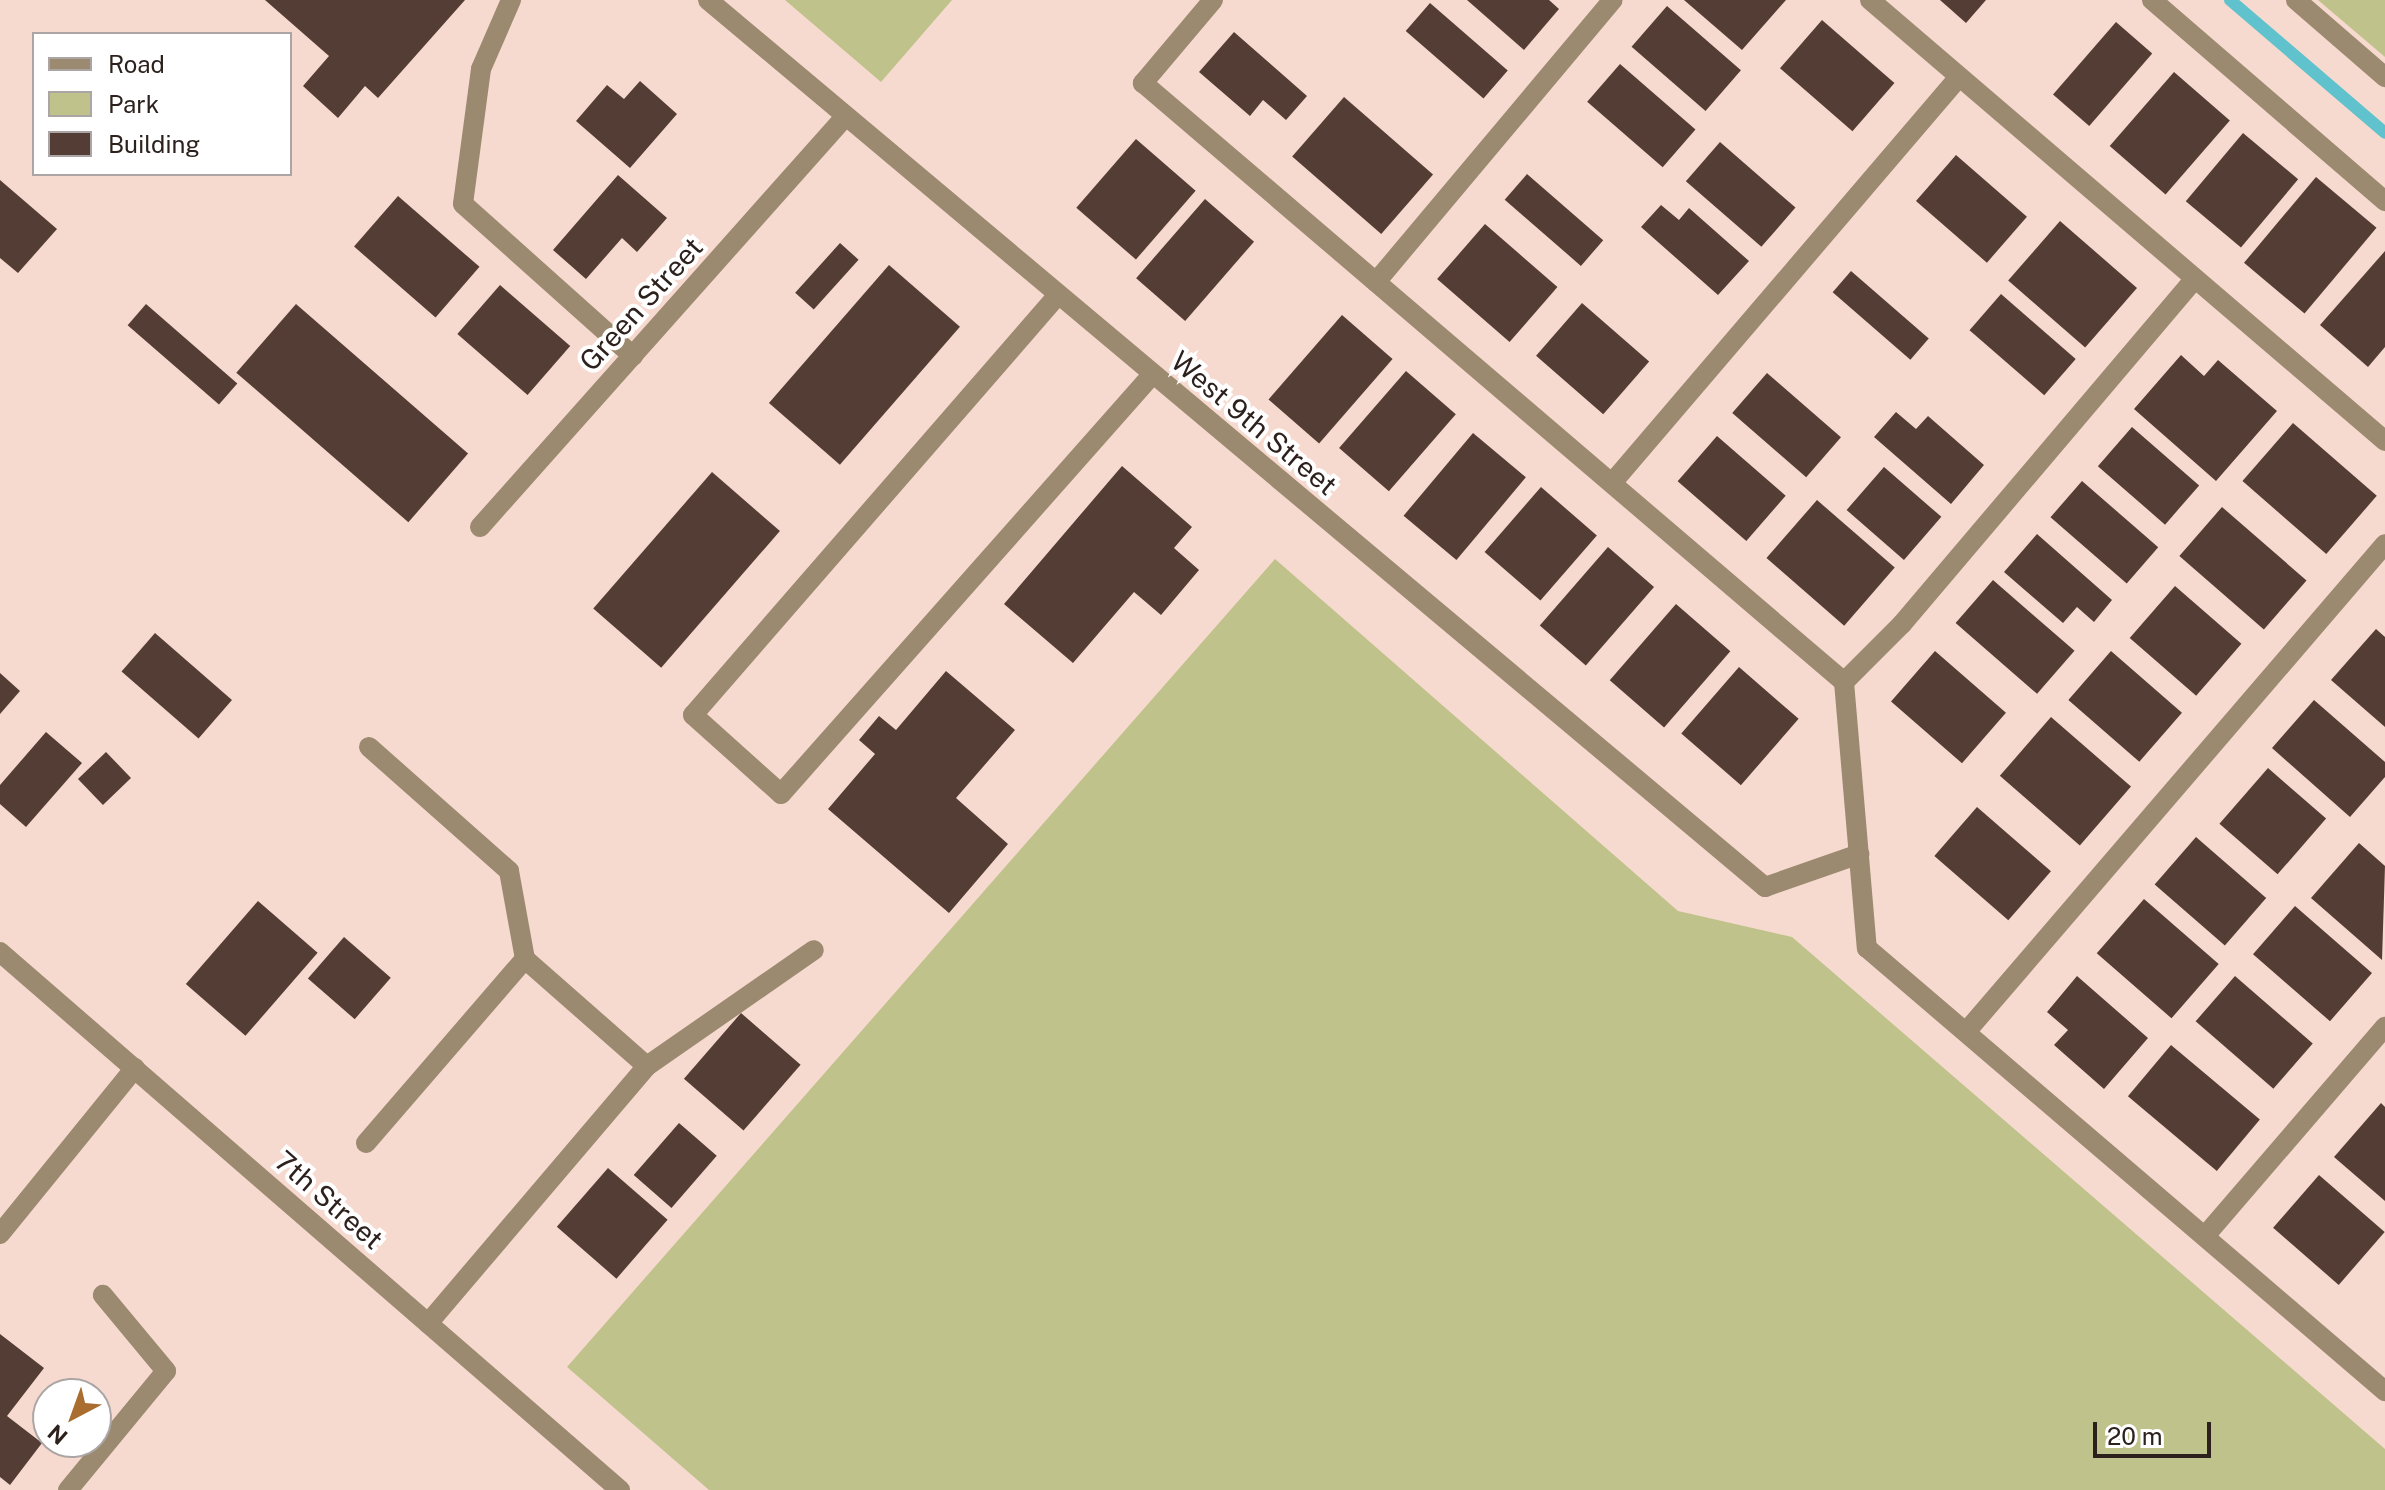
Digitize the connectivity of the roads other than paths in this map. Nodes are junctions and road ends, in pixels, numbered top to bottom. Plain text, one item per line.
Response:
1 (511, 0) edge
2 (708, 0) edge
3 (1213, 0) edge
4 (1613, 0) edge
5 (1870, 0) edge
6 (2152, 0) edge
7 (2296, 0) edge
8 (1959, 77) junction
9 (2385, 77) edge
10 (844, 118) junction
11 (2385, 201) edge
12 (2195, 279) junction
13 (1376, 282) junction
14 (1057, 296) junction
15 (633, 356) junction
16 (1152, 375) junction
17 (2385, 441) edge
18 (1612, 483) junction
19 (480, 527) dead end
20 (2385, 544) edge
21 (1844, 682) junction
22 (369, 747) dead end
23 (1859, 854) junction
24 (814, 950) dead end
25 (0, 952) edge
26 (525, 959) junction
27 (2385, 1027) edge
28 (1966, 1032) junction
29 (647, 1066) junction
30 (135, 1068) junction
31 (366, 1143) dead end
32 (0, 1234) edge
33 (2205, 1236) junction
34 (103, 1295) dead end
35 (428, 1323) junction
36 (2385, 1391) edge
37 (68, 1490) edge
38 (620, 1490) edge

1 - 15 street
2 - 10 street, West 9th Street
3 - 13 street
4 - 13 street
5 - 8 street
6 - 11 street
7 - 9 street
8 - 12 street
8 - 18 street
10 - 14 street, West 9th Street
10 - 15 street, Green Street
12 - 17 street
12 - 21 street
13 - 18 street
14 - 16 street, West 9th Street
14 - 16 street
15 - 19 street, Green Street
16 - 23 street, West 9th Street
18 - 21 street
20 - 28 street
21 - 23 street
22 - 26 street
23 - 28 street
24 - 29 street
25 - 30 street, 7th Street
26 - 29 street
26 - 31 street
27 - 33 street
28 - 33 street
29 - 35 street
30 - 32 street
30 - 35 street, 7th Street
33 - 36 street
34 - 37 street
35 - 38 street, 7th Street

